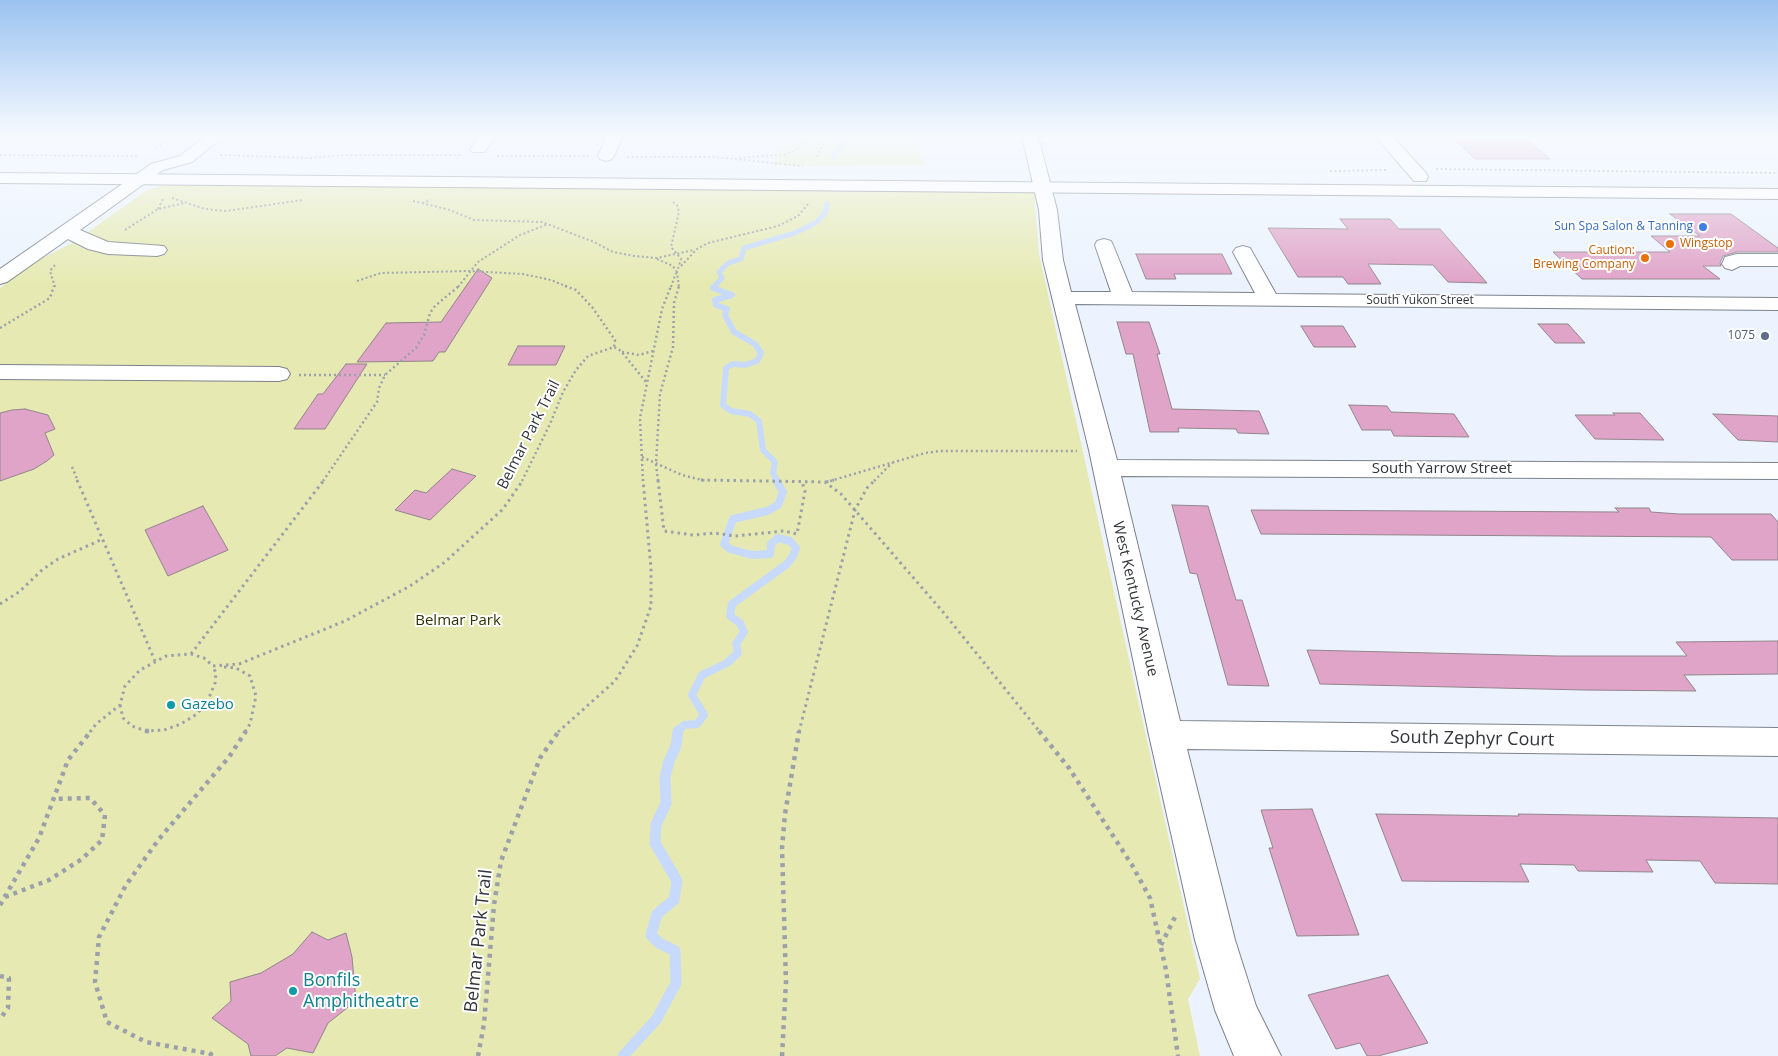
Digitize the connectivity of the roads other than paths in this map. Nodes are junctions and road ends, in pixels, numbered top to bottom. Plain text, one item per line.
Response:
1 (132, 185) edge
2 (1042, 185) edge
3 (1227, 185) edge
4 (1633, 185) edge
5 (1519, 192) junction
6 (1778, 194) edge
7 (67, 231) junction
8 (1104, 245) dead end
9 (157, 250) dead end
10 (1243, 252) dead end
11 (1778, 260) edge
12 (1732, 264) dead end
13 (0, 278) edge
14 (1062, 298) junction
15 (1124, 299) junction
16 (1269, 300) junction
17 (1778, 304) edge
18 (0, 372) edge
19 (279, 374) road end
20 (1104, 459) junction
21 (1778, 471) edge
22 (1166, 735) junction
23 (1778, 742) edge
24 (1259, 1056) edge

1 - 7 main road
2 - 14 main road, West Kentucky Avenue
3 - 5 main road
4 - 5 main road
5 - 6 main road
7 - 9 main road
7 - 13 main road
8 - 15 main road
10 - 16 main road
11 - 12 main road
14 - 15 main road, South Yukon Street
14 - 20 main road, West Kentucky Avenue
15 - 16 main road, South Yukon Street
16 - 17 main road, South Yukon Street
18 - 19 main road
20 - 21 main road, South Yarrow Street
20 - 22 main road, West Kentucky Avenue
22 - 23 main road, South Zephyr Court
22 - 24 main road, West Kentucky Avenue

